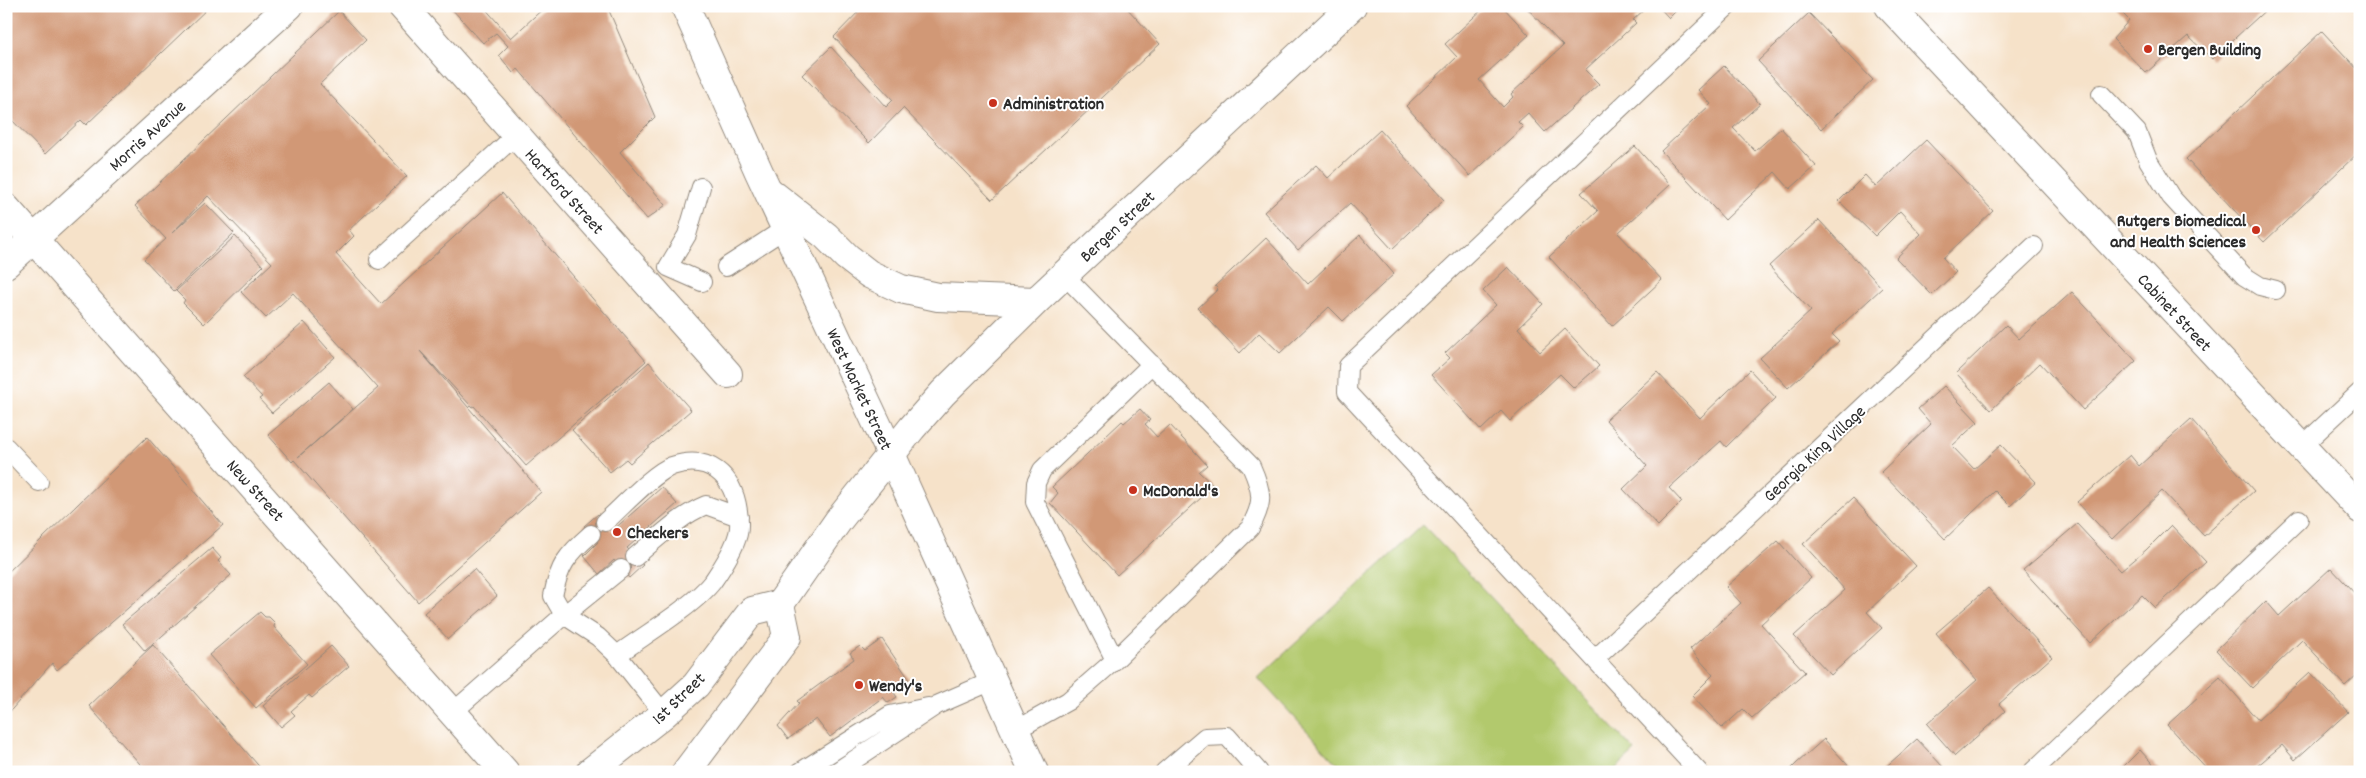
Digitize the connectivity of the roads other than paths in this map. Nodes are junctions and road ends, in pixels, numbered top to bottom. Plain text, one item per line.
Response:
1 (289, 6) edge
2 (402, 6) edge
3 (685, 6) edge
4 (1352, 6) edge
5 (1728, 6) edge
6 (1888, 6) edge
7 (2101, 94) dead end
8 (516, 136) junction
9 (701, 187) dead end
10 (770, 192) junction
11 (6, 208) edge
12 (786, 228) junction
13 (33, 238) junction
14 (2034, 246) dead end
15 (379, 260) dead end
16 (6, 264) edge
17 (726, 267) dead end
18 (658, 275) junction
19 (1065, 276) junction
20 (702, 282) dead end
21 (2276, 290) dead end
22 (1036, 302) junction
23 (1152, 364) junction
24 (728, 374) dead end
25 (2360, 392) edge
26 (2301, 446) junction
27 (6, 447) edge
28 (891, 454) junction
29 (39, 482) dead end
30 (2360, 509) edge
31 (738, 517) junction
32 (2299, 519) dead end
33 (605, 522) dead end
34 (591, 534) dead end
35 (635, 557) dead end
36 (621, 569) dead end
37 (780, 604) junction
38 (564, 615) junction
39 (617, 655) junction
40 (1595, 659) junction
41 (1115, 660) junction
42 (992, 681) junction
43 (937, 705) junction
44 (454, 712) junction
45 (664, 714) junction
46 (1016, 730) junction
47 (506, 772) edge
48 (590, 772) edge
49 (686, 772) edge
50 (800, 772) edge
51 (836, 772) edge
52 (1034, 772) edge
53 (1164, 772) edge
54 (1259, 772) edge
55 (1698, 772) edge
56 (2032, 772) edge

1 - 13 main road, Morris Avenue
2 - 8 main road, Hartford Street
3 - 10 main road, West Market Street
4 - 19 main road, Bergen Street
5 - 40 lane
6 - 26 main road, Cabinet Street
7 - 21 lane
8 - 15 lane
8 - 18 main road, Hartford Street
9 - 18 lane
10 - 12 main road, West Market Street
10 - 22 main road
11 - 13 main road, New Street
12 - 17 lane
12 - 28 main road, West Market Street
13 - 16 main road, Morris Avenue
13 - 44 main road, New Street
14 - 40 lane, Georgia King Village
18 - 20 lane
18 - 24 main road, Hartford Street
19 - 22 main road, Bergen Street
19 - 23 lane
22 - 28 main road, Bergen Street
23 - 41 lane
23 - 41 lane
25 - 26 lane
26 - 30 main road, Cabinet Street
27 - 29 lane
28 - 37 main road
28 - 42 main road, West Market Street
31 - 33 lane
31 - 35 lane
31 - 39 lane
32 - 56 lane
34 - 38 lane
36 - 38 lane
37 - 45 main road, 1st Street
37 - 49 main road
38 - 39 lane
38 - 44 lane
39 - 45 lane
40 - 55 lane
41 - 46 lane
42 - 43 lane
42 - 46 main road, West Market Street
43 - 50 lane
43 - 51 lane
44 - 47 main road, New Street
45 - 48 main road, 1st Street
46 - 52 main road, West Market Street
53 - 54 lane

